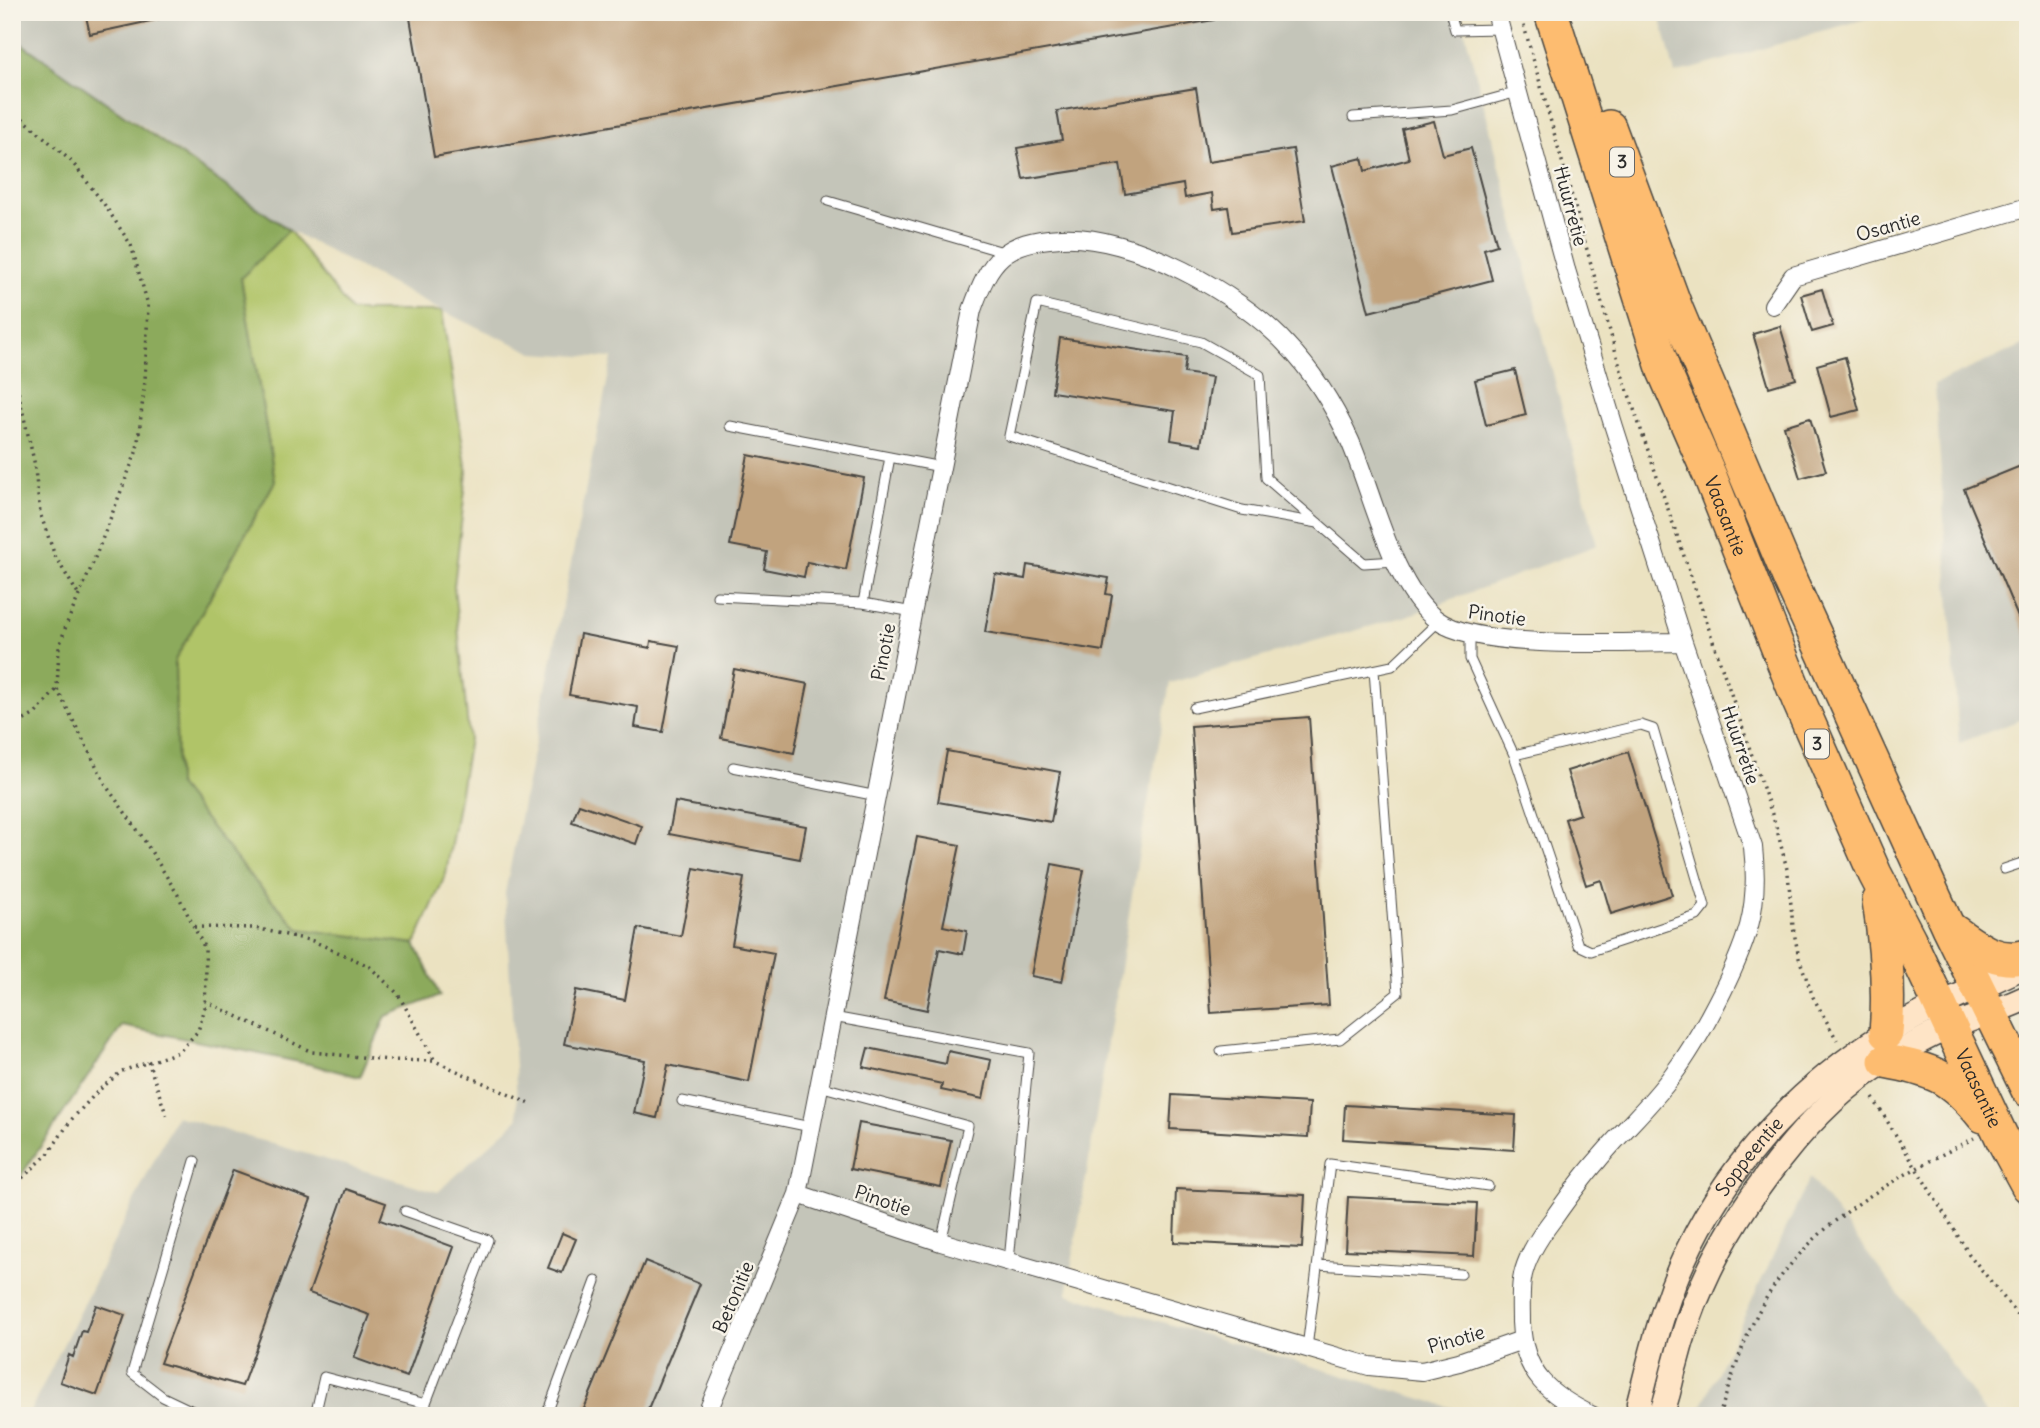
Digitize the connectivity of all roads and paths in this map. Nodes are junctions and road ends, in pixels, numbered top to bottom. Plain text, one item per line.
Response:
1 (1450, 12) edge
2 (1520, 12) edge
3 (1551, 12) edge
4 (1570, 12) edge
5 (1498, 20) edge
6 (1518, 92) junction
7 (12, 109) edge
8 (1353, 117) dead end
9 (828, 201) dead end
10 (2028, 207) edge
11 (1003, 253) junction
12 (1773, 305) dead end
13 (12, 365) edge
14 (730, 426) dead end
15 (890, 457) junction
16 (941, 467) junction
17 (1318, 523) junction
18 (1396, 561) junction
19 (717, 596) dead end
20 (79, 597) junction
21 (863, 603) junction
22 (912, 612) junction
23 (1438, 622) junction
24 (1470, 634) junction
25 (1683, 642) junction
26 (1374, 670) junction
27 (57, 689) junction
28 (1194, 708) dead end
29 (12, 727) edge
30 (1514, 755) junction
31 (733, 767) dead end
32 (877, 796) junction
33 (2028, 861) edge
34 (2004, 869) dead end
35 (1875, 874) junction
36 (194, 927) junction
37 (1948, 927) junction
38 (2028, 956) edge
39 (2028, 964) edge
40 (2028, 998) edge
41 (205, 1001) junction
42 (1983, 1002) junction
43 (1945, 1015) junction
44 (833, 1017) junction
45 (1886, 1047) junction
46 (1842, 1048) dead end
47 (1221, 1051) dead end
48 (435, 1060) junction
49 (148, 1061) junction
50 (820, 1086) junction
51 (2028, 1090) edge
52 (1873, 1098) dead end
53 (682, 1101) dead end
54 (530, 1104) dead end
55 (168, 1120) dead end
56 (811, 1127) junction
57 (1991, 1138) junction
58 (195, 1161) dead end
59 (1916, 1168) junction
60 (12, 1184) edge
61 (1488, 1186) dead end
62 (2028, 1186) edge
63 (798, 1194) junction
64 (405, 1211) dead end
65 (941, 1242) junction
66 (1009, 1261) junction
67 (1318, 1265) junction
68 (1461, 1273) dead end
69 (596, 1281) dead end
70 (2028, 1328) edge
71 (1522, 1340) junction
72 (1307, 1348) junction
73 (426, 1404) junction
74 (203, 1416) edge
75 (315, 1416) edge
76 (421, 1416) edge
77 (546, 1416) edge
78 (706, 1416) edge
79 (1593, 1416) edge
80 (1644, 1416) edge
81 (1660, 1416) edge
82 (1719, 1416) edge

1 - 5 lane
2 - 46 path
3 - 35 highway, Vaasantie / 3
4 - 37 highway, Vaasantie / 3
5 - 6 street, Huurretie
6 - 8 lane
6 - 25 street, Huurretie
7 - 20 path
9 - 11 lane
10 - 12 street, Osantie
11 - 16 street, Pinotie
11 - 18 street, Pinotie
13 - 20 path
14 - 15 lane
15 - 16 lane
15 - 21 lane
16 - 22 street, Pinotie
17 - 17 lane
17 - 18 lane
18 - 23 street, Pinotie
19 - 21 lane
20 - 27 path
21 - 22 lane
22 - 32 street, Pinotie
23 - 24 street, Pinotie
23 - 26 lane
24 - 25 street, Pinotie
24 - 30 lane
25 - 71 street, Huurretie
26 - 28 lane
26 - 47 lane
27 - 29 path
27 - 36 path
30 - 30 lane
31 - 32 lane
32 - 44 street, Pinotie
33 - 34 lane
35 - 43 highway, Vaasantie / 3
35 - 45 highway
36 - 41 path
36 - 48 path
37 - 38 highway
37 - 42 highway, Vaasantie / 3
39 - 42 main road
40 - 42 main road
41 - 48 path
41 - 49 path
42 - 43 main road, Soppeentie
42 - 51 highway, Vaasantie / 3
43 - 45 main road, Soppeentie
43 - 57 highway, Vaasantie / 3
44 - 50 street, Pinotie
44 - 66 lane
45 - 57 highway
45 - 80 main road, Soppeentie
45 - 81 main road, Soppeentie
48 - 54 path
49 - 55 path
49 - 60 path
50 - 56 street, Pinotie
50 - 65 lane
52 - 59 path
53 - 56 lane
56 - 63 street, Pinotie
57 - 59 path
57 - 62 highway, Vaasantie / 3
58 - 74 lane
59 - 70 path
59 - 82 path
61 - 67 lane
63 - 65 street, Pinotie
63 - 78 street, Betonitie
64 - 73 lane
65 - 66 street, Pinotie
66 - 72 street, Pinotie
67 - 68 lane
67 - 72 lane
69 - 77 lane
71 - 72 street, Pinotie
71 - 79 street, Huurretie
73 - 75 lane
73 - 76 lane

